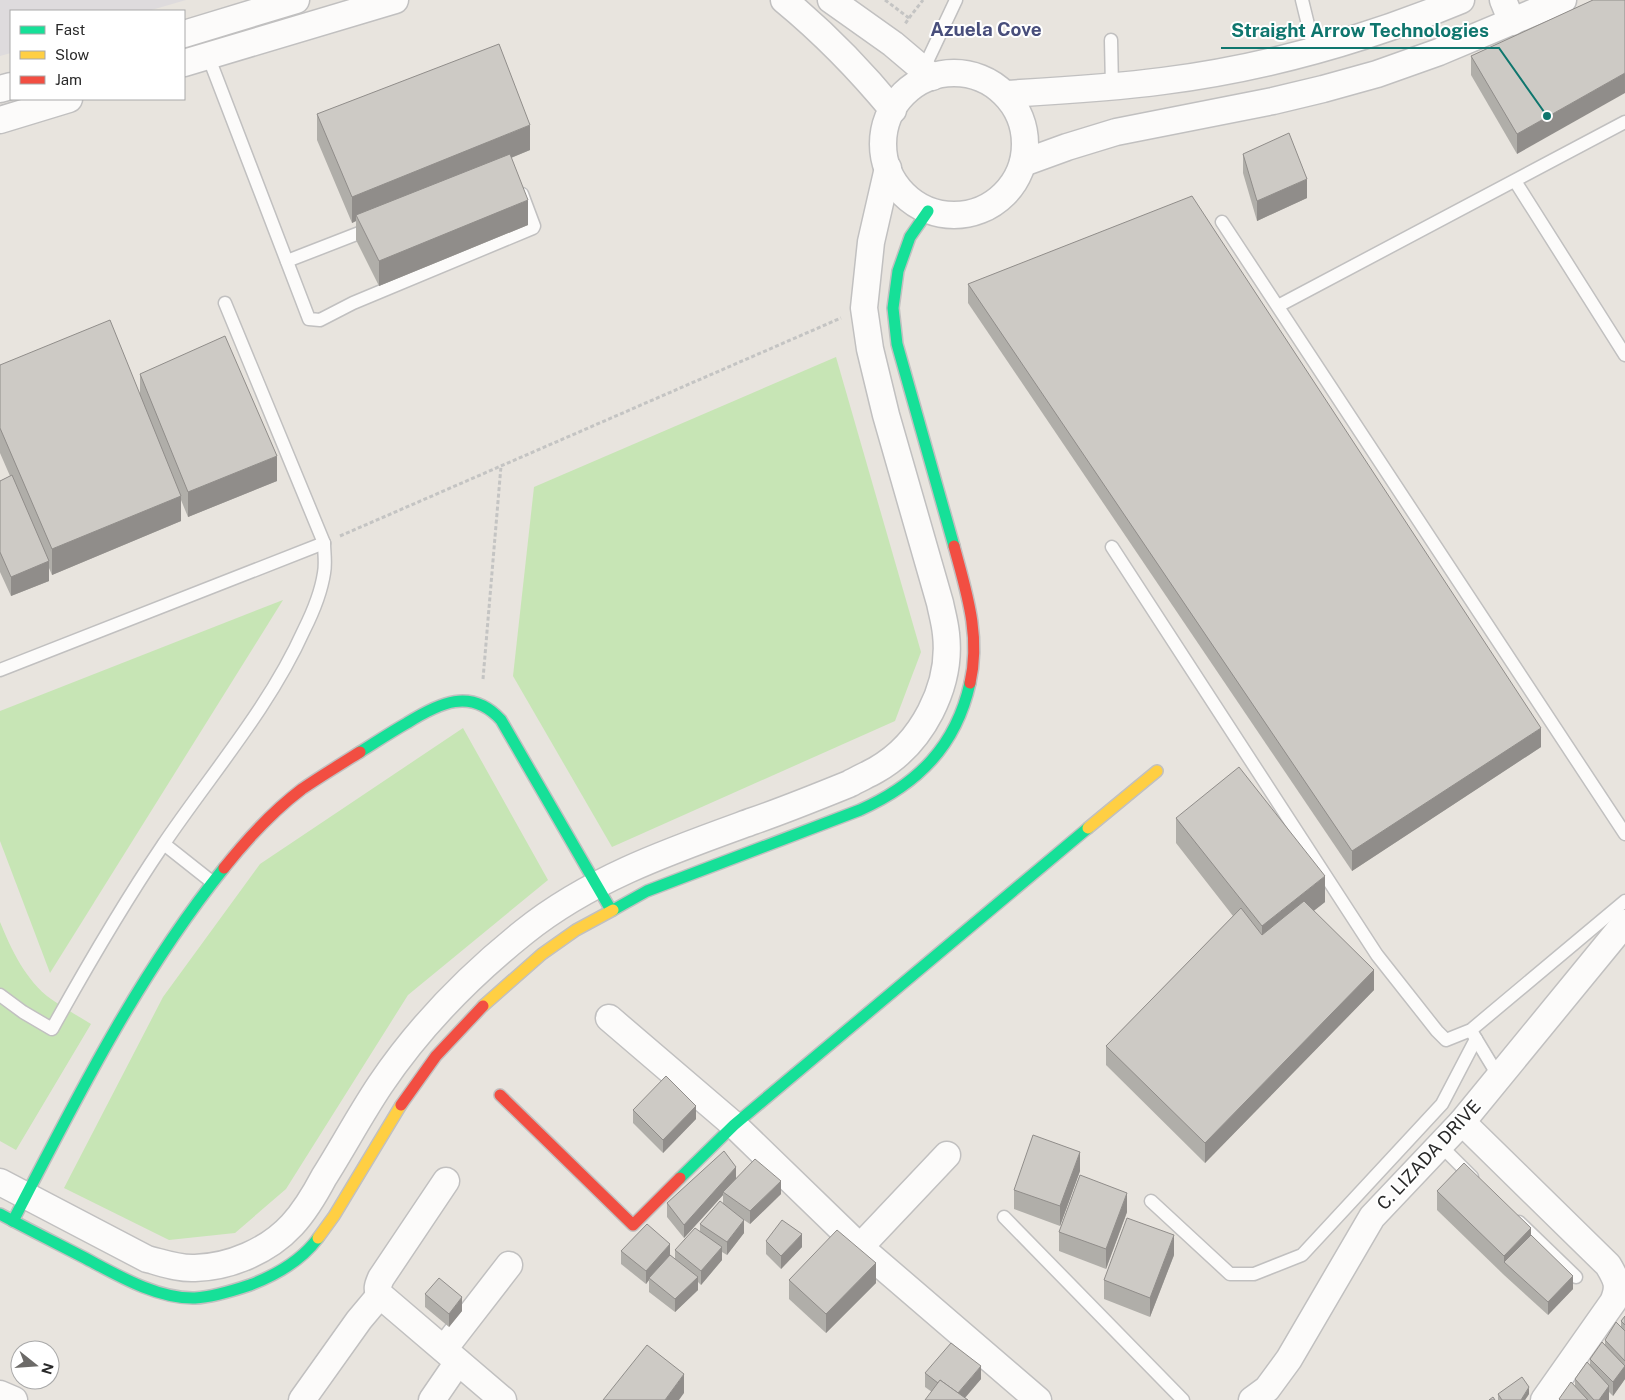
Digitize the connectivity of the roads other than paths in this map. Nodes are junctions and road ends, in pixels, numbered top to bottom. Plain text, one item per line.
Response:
1 (296, 0) edge
2 (395, 0) edge
3 (784, 0) edge
4 (830, 0) edge
5 (956, 0) edge
6 (1302, 0) edge
7 (1462, 0) edge
8 (1562, 0) edge
9 (1508, 11) edge
10 (192, 31) edge
11 (1111, 40) dead end
12 (1314, 49) junction
13 (196, 60) edge
14 (924, 77) junction
15 (1112, 87) junction
16 (1005, 94) junction
17 (66, 100) edge
18 (893, 110) junction
19 (0, 120) edge
20 (1625, 122) edge
21 (1023, 163) junction
22 (888, 168) junction
23 (1515, 180) junction
24 (518, 185) edge
25 (928, 210) junction
26 (1222, 222) dead end
27 (379, 226) edge
28 (287, 261) junction
29 (225, 303) dead end
30 (1278, 306) junction
31 (1625, 355) edge
32 (324, 543) junction
33 (1112, 547) dead end
34 (0, 670) edge
35 (1157, 771) dead end
36 (1625, 834) edge
37 (164, 844) junction
38 (688, 844) junction
39 (697, 872) junction
40 (212, 882) junction
41 (597, 885) junction
42 (1625, 901) edge
43 (610, 910) junction
44 (1625, 923) edge
45 (0, 996) edge
46 (609, 1018) dead end
47 (1473, 1034) junction
48 (1499, 1077) junction
49 (500, 1095) dead end
50 (1462, 1122) junction
51 (734, 1125) junction
52 (1440, 1145) junction
53 (947, 1155) dead end
54 (446, 1181) dead end
55 (0, 1182) edge
56 (1484, 1188) edge
57 (26, 1196) junction
58 (1151, 1201) dead end
59 (0, 1214) edge
60 (1512, 1215) edge
61 (1004, 1217) dead end
62 (13, 1221) junction
63 (860, 1247) junction
64 (509, 1266) dead end
65 (1576, 1277) dead end
66 (380, 1295) junction
67 (451, 1356) junction
68 (0, 1394) edge
69 (14, 1400) edge
70 (302, 1400) edge
71 (432, 1400) edge
72 (503, 1400) edge
73 (1038, 1400) edge
74 (1183, 1400) edge
75 (1252, 1400) edge
76 (1544, 1400) edge

1 - 10 street
2 - 13 street
3 - 18 street
4 - 14 street
5 - 14 lane
6 - 12 lane
7 - 12 street
8 - 9 street
9 - 21 street
10 - 13 lane
11 - 15 lane
12 - 15 street
13 - 28 lane
14 - 16 street
14 - 18 street
15 - 16 street
16 - 21 street
17 - 19 street
18 - 22 street
20 - 23 lane
21 - 25 street
22 - 25 street
22 - 38 street
23 - 30 lane
23 - 31 lane
24 - 28 lane
25 - 39 street
26 - 30 lane
27 - 28 lane
29 - 32 lane
30 - 36 lane
32 - 34 lane
32 - 37 lane
33 - 47 lane
35 - 51 street
37 - 40 lane
37 - 45 lane
38 - 39 street
38 - 41 street
39 - 43 street
40 - 41 street
40 - 57 street
41 - 43 street
41 - 57 street
42 - 47 lane
43 - 62 street
44 - 48 street, C. LIZADA DRIVE
46 - 51 street
47 - 48 lane
47 - 58 lane
48 - 50 street, C. LIZADA DRIVE
49 - 51 street
50 - 52 street, C. LIZADA DRIVE
50 - 76 street
51 - 63 street
52 - 56 lane
52 - 75 street, C. LIZADA DRIVE
53 - 63 street
54 - 66 street
55 - 57 street
57 - 62 street
59 - 62 street
60 - 65 lane
61 - 74 lane
63 - 73 street
64 - 67 street
66 - 67 street
66 - 70 street
67 - 71 street
67 - 72 street
68 - 69 street

